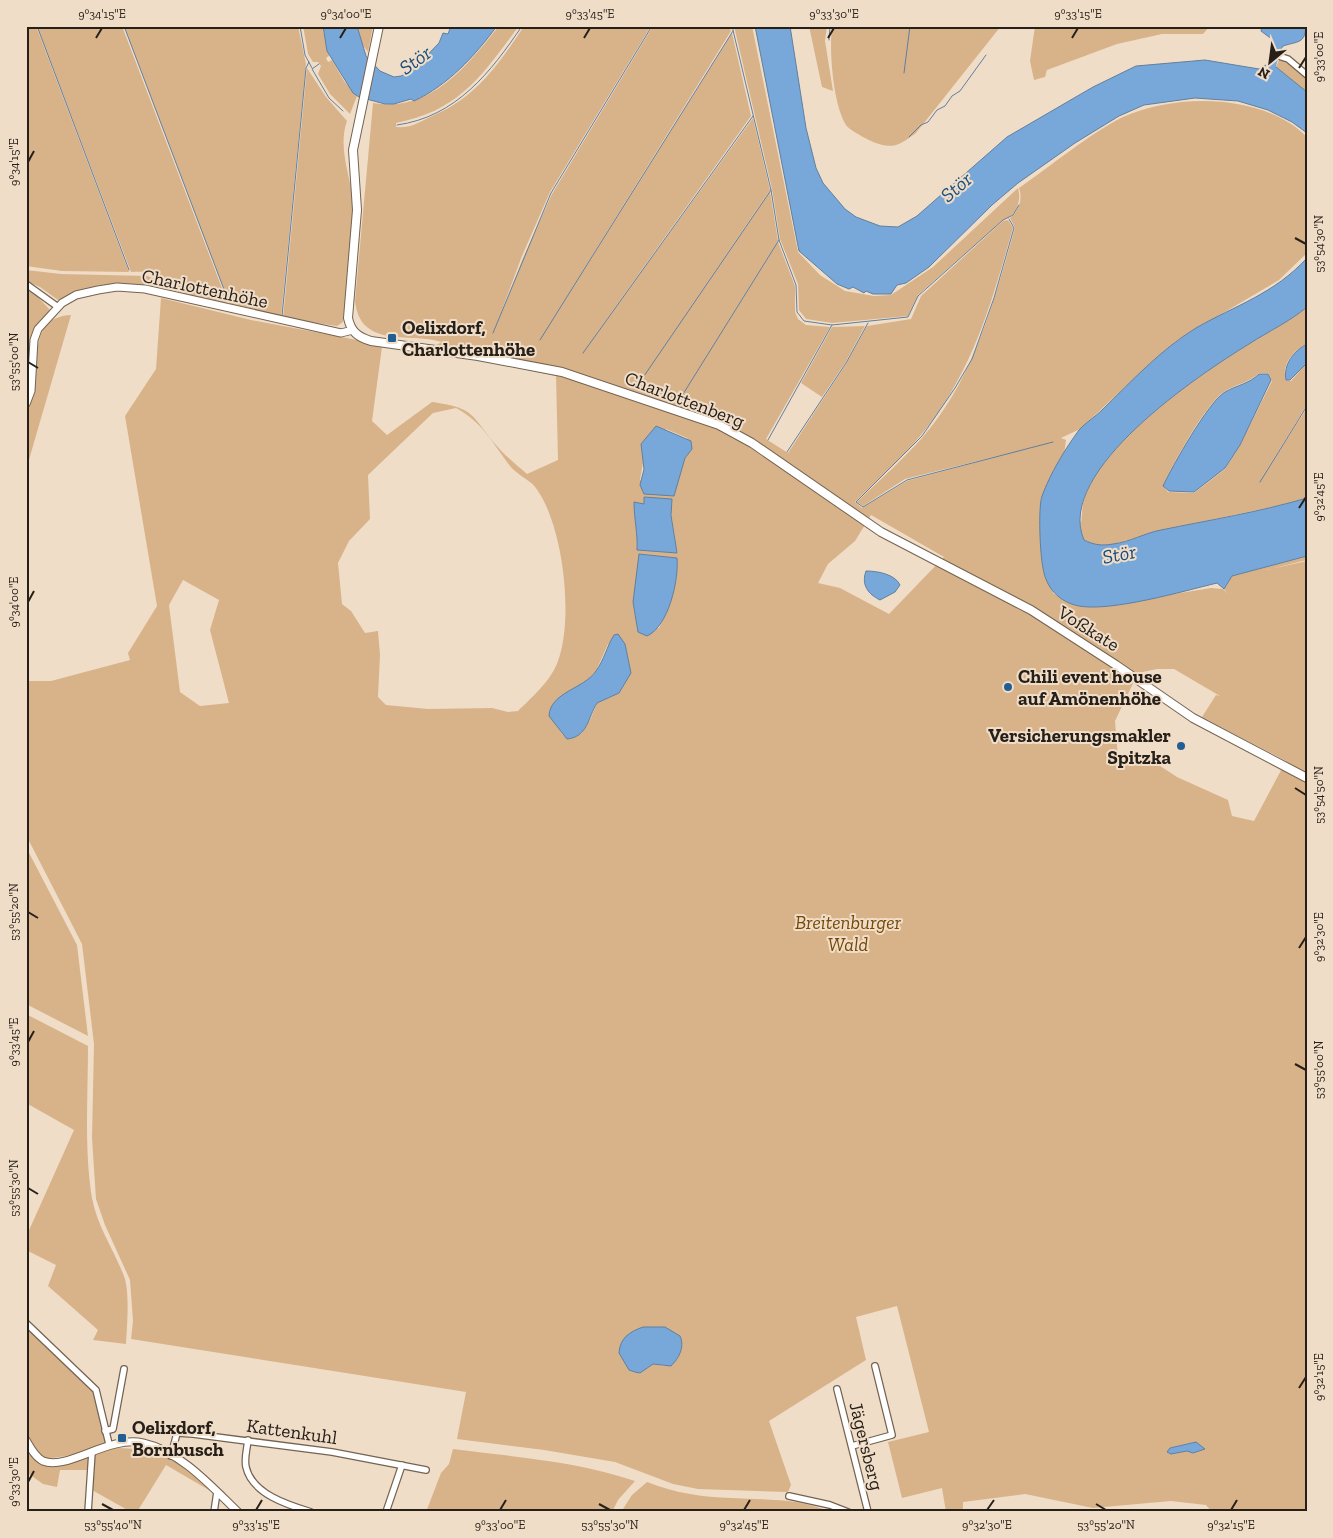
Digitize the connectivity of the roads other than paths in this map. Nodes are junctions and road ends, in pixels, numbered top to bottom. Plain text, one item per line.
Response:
1 (379, 26) edge
2 (1272, 54) dead end
3 (1307, 75) edge
4 (26, 284) edge
5 (56, 308) junction
6 (353, 330) junction
7 (26, 404) edge
8 (954, 571) joint
9 (1307, 778) edge
10 (26, 1323) edge
11 (875, 1366) dead end
12 (124, 1369) dead end
13 (837, 1389) dead end
14 (105, 1431) junction
15 (26, 1440) edge
16 (248, 1440) junction
17 (109, 1444) junction
18 (852, 1446) junction
19 (92, 1452) junction
20 (171, 1456) junction
21 (402, 1465) junction
22 (426, 1470) dead end
23 (217, 1492) junction
24 (789, 1496) dead end
25 (88, 1512) edge
26 (214, 1512) edge
27 (238, 1512) edge
28 (311, 1512) edge
29 (386, 1512) edge
30 (848, 1512) edge
31 (868, 1512) edge

1 - 6 main road
2 - 3 street
4 - 5 street
5 - 6 street, Charlottenhöhe
5 - 7 street, Charlottenhöhe
6 - 8 main road, Charlottenberg
8 - 9 main road, Voßkate
10 - 14 street
11 - 18 street
12 - 14 street
13 - 18 street, Jägersberg
14 - 17 street
15 - 19 street
16 - 20 street, Kattenkuhl
16 - 21 street, Kattenkuhl
16 - 28 street
17 - 19 street
17 - 20 street
18 - 31 street, Jägersberg
19 - 25 street
20 - 23 street
21 - 22 street, Kattenkuhl
21 - 29 street
23 - 26 street
23 - 27 street
24 - 30 street

